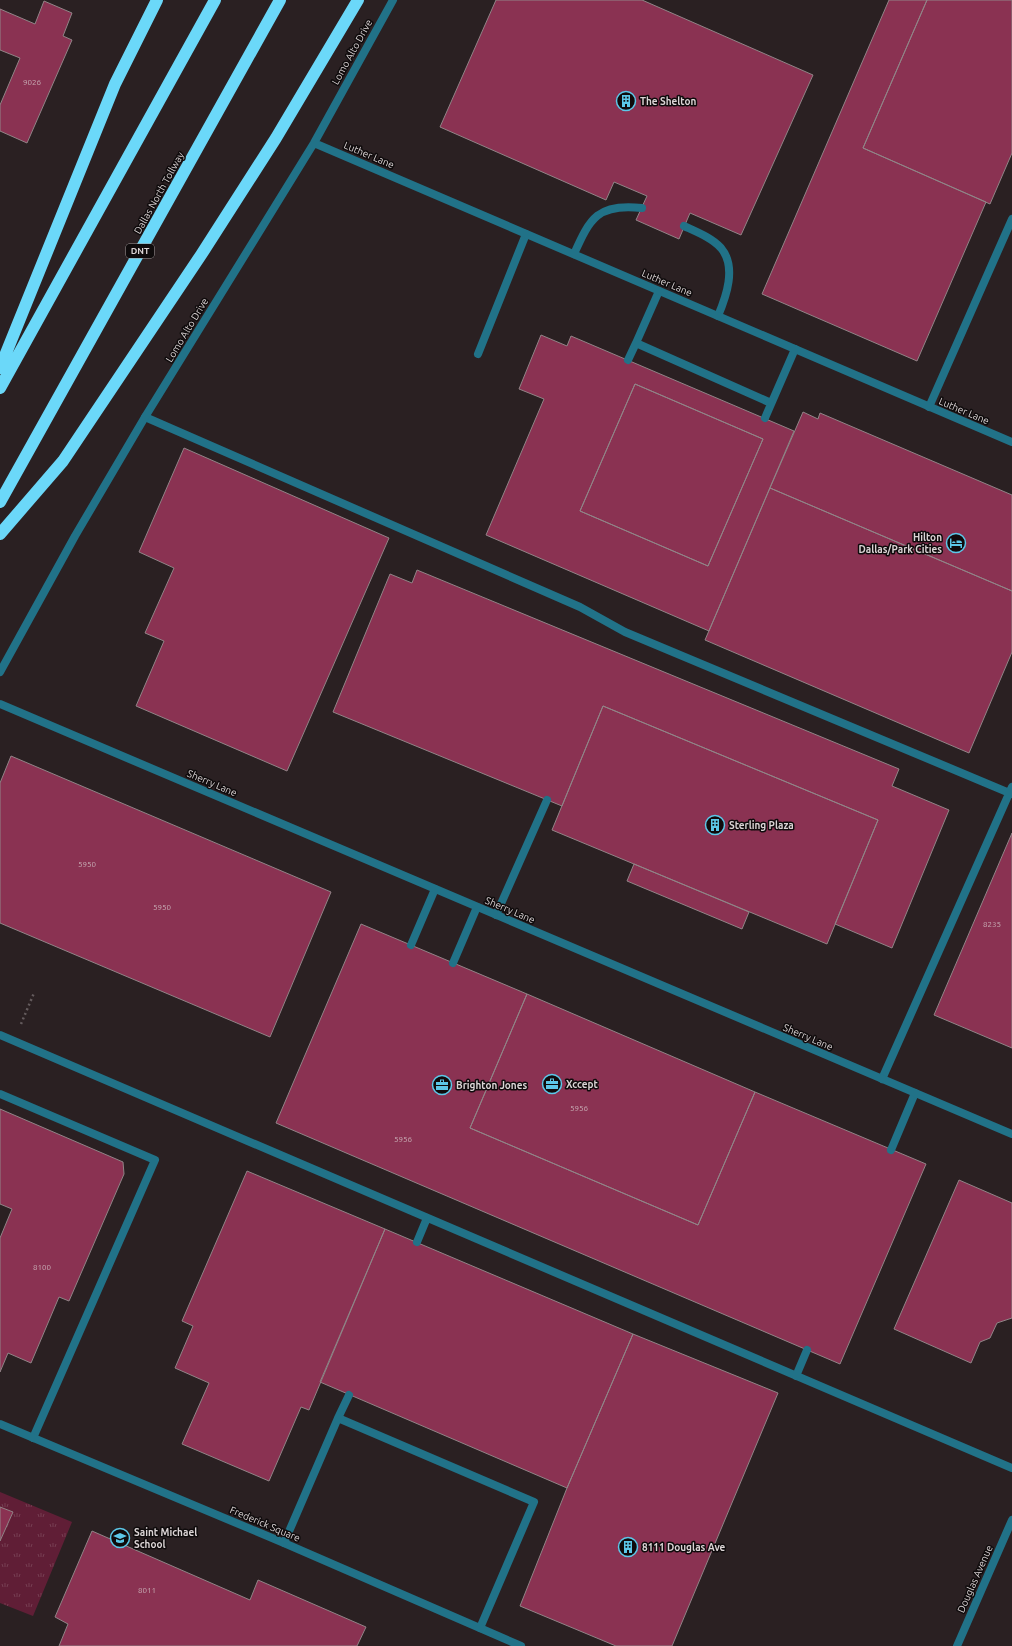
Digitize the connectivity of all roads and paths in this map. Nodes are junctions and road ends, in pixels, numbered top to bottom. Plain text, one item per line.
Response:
1 (157, 0) edge
2 (215, 0) edge
3 (280, 0) edge
4 (358, 0) edge
5 (393, 0) edge
6 (314, 143) junction
7 (642, 208) dead end
8 (1012, 219) edge
9 (684, 226) dead end
10 (526, 234) junction
11 (574, 254) junction
12 (659, 291) junction
13 (718, 316) junction
14 (636, 343) junction
15 (795, 349) junction
16 (478, 354) dead end
17 (628, 360) dead end
18 (0, 368) edge
19 (0, 388) edge
20 (771, 403) junction
21 (929, 407) junction
22 (145, 417) junction
23 (764, 418) dead end
24 (1012, 442) edge
25 (0, 502) edge
26 (0, 534) edge
27 (0, 672) edge
28 (0, 704) edge
29 (1011, 791) edge
30 (547, 800) dead end
31 (435, 889) junction
32 (477, 907) junction
33 (496, 915) junction
34 (411, 945) dead end
35 (453, 963) dead end
36 (34, 993) dead end
37 (0, 1035) edge
38 (14, 1041) junction
39 (882, 1079) junction
40 (915, 1093) junction
41 (0, 1094) edge
42 (1012, 1134) edge
43 (891, 1150) dead end
44 (427, 1218) junction
45 (417, 1242) dead end
46 (807, 1350) dead end
47 (796, 1376) junction
48 (349, 1395) dead end
49 (338, 1418) junction
50 (0, 1424) edge
51 (34, 1438) junction
52 (1012, 1468) edge
53 (1012, 1520) edge
54 (284, 1543) junction
55 (480, 1628) junction
56 (522, 1646) edge
57 (957, 1646) edge

1 - 18 highway
2 - 19 highway
3 - 25 highway, Dallas North Tollway / DNT
4 - 26 highway
5 - 6 street, Lomo Alto Drive
6 - 10 street, Luther Lane
6 - 22 street, Lomo Alto Drive
7 - 11 street
8 - 21 street
9 - 13 street
10 - 11 street, Luther Lane
10 - 16 street
11 - 12 street, Luther Lane
12 - 13 street, Luther Lane
12 - 14 street
13 - 15 street, Luther Lane
14 - 17 street
14 - 20 street
15 - 20 street
15 - 21 street, Luther Lane
20 - 23 street
21 - 24 street, Luther Lane
22 - 27 street, Lomo Alto Drive
22 - 29 street
28 - 31 street, Sherry Lane
29 - 39 street
30 - 33 street
31 - 32 street, Sherry Lane
31 - 34 street
32 - 33 street, Sherry Lane
32 - 35 street
33 - 39 street, Sherry Lane
36 - 38 path
37 - 38 street
38 - 44 street
39 - 40 street, Sherry Lane
40 - 42 street, Sherry Lane
40 - 43 street
41 - 51 street
44 - 45 street
44 - 47 street
46 - 47 street
47 - 52 street
48 - 49 street
49 - 54 street
49 - 55 street
50 - 51 street, Frederick Square
51 - 54 street, Frederick Square
53 - 57 street, Douglas Avenue
54 - 55 street, Frederick Square
55 - 56 street, Frederick Square

